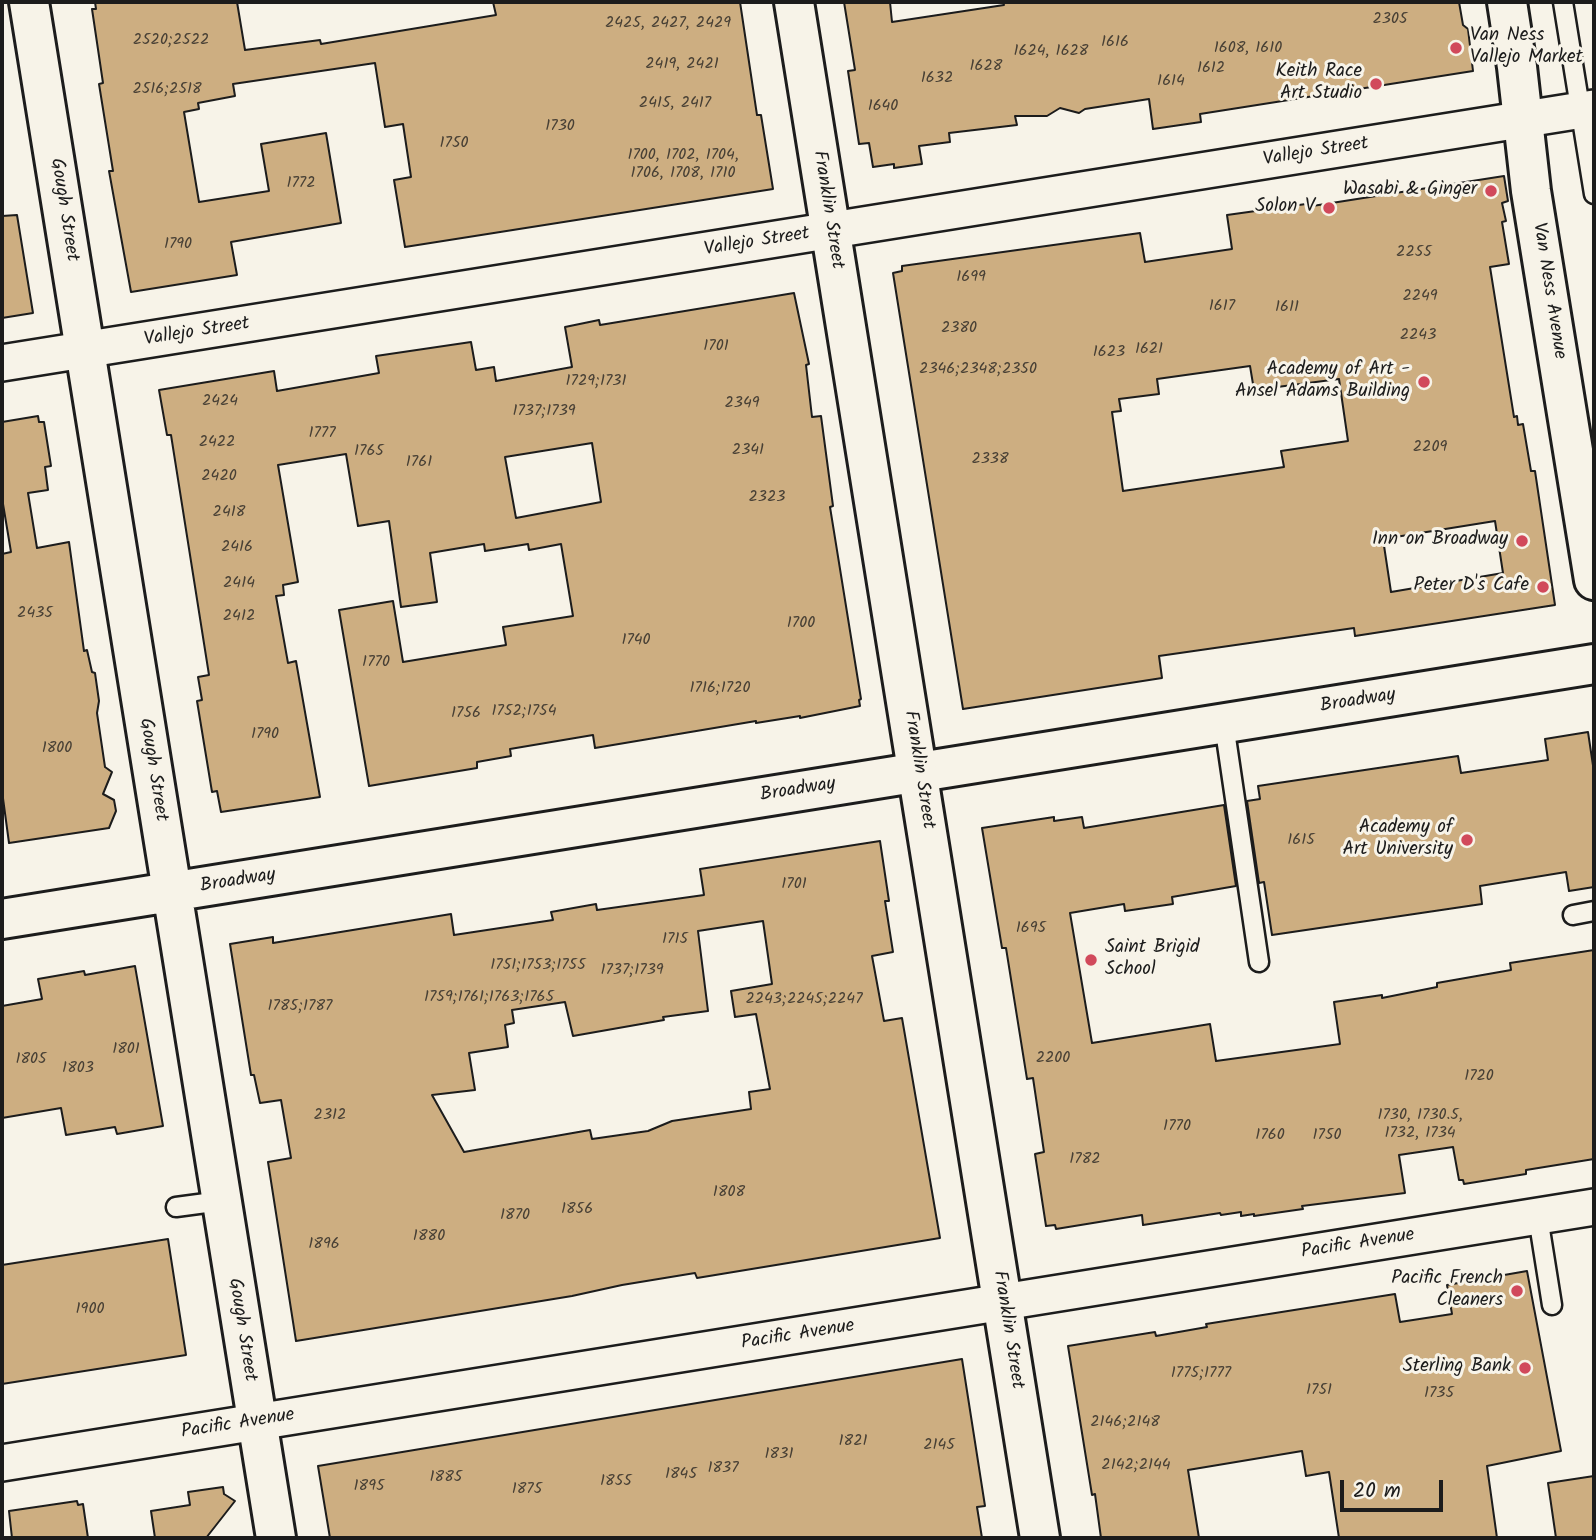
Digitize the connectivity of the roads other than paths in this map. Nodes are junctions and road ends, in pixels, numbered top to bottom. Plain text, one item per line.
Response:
1 (29, 2) edge
2 (794, 2) edge
3 (1507, 2) edge
4 (1563, 2) edge
5 (1588, 110) edge
6 (1523, 120) junction
7 (1594, 194) edge
8 (830, 231) junction
9 (85, 351) junction
10 (2, 363) edge
11 (1594, 579) edge
12 (1594, 664) edge
13 (1224, 724) junction
14 (917, 772) junction
15 (173, 893) junction
16 (1594, 911) edge
17 (1573, 915) dead end
18 (2, 919) edge
19 (1259, 962) dead end
20 (221, 1200) junction
21 (176, 1207) dead end
22 (1594, 1208) edge
23 (1538, 1217) junction
24 (1002, 1302) junction
25 (1552, 1305) dead end
26 (256, 1422) junction
27 (2, 1463) edge
28 (276, 1538) edge
29 (1040, 1538) edge

1 - 9 main road, Gough Street
2 - 8 main road, Franklin Street
3 - 6 main road, Van Ness Avenue
4 - 5 lane
5 - 6 street, Vallejo Street
5 - 7 lane
6 - 8 street, Vallejo Street
6 - 11 main road, Van Ness Avenue
8 - 9 street, Vallejo Street
8 - 14 main road, Franklin Street
9 - 10 street, Vallejo Street
9 - 15 main road, Gough Street
12 - 13 main road, Broadway
13 - 14 main road, Broadway
13 - 19 lane
14 - 15 main road, Broadway
14 - 24 main road, Franklin Street
15 - 18 main road, Broadway
15 - 20 main road, Gough Street
16 - 17 lane
20 - 21 lane
20 - 26 main road, Gough Street
22 - 23 street, Pacific Avenue
23 - 24 street, Pacific Avenue
23 - 25 lane
24 - 26 street, Pacific Avenue
24 - 29 main road, Franklin Street
26 - 27 street, Pacific Avenue
26 - 28 main road, Gough Street

